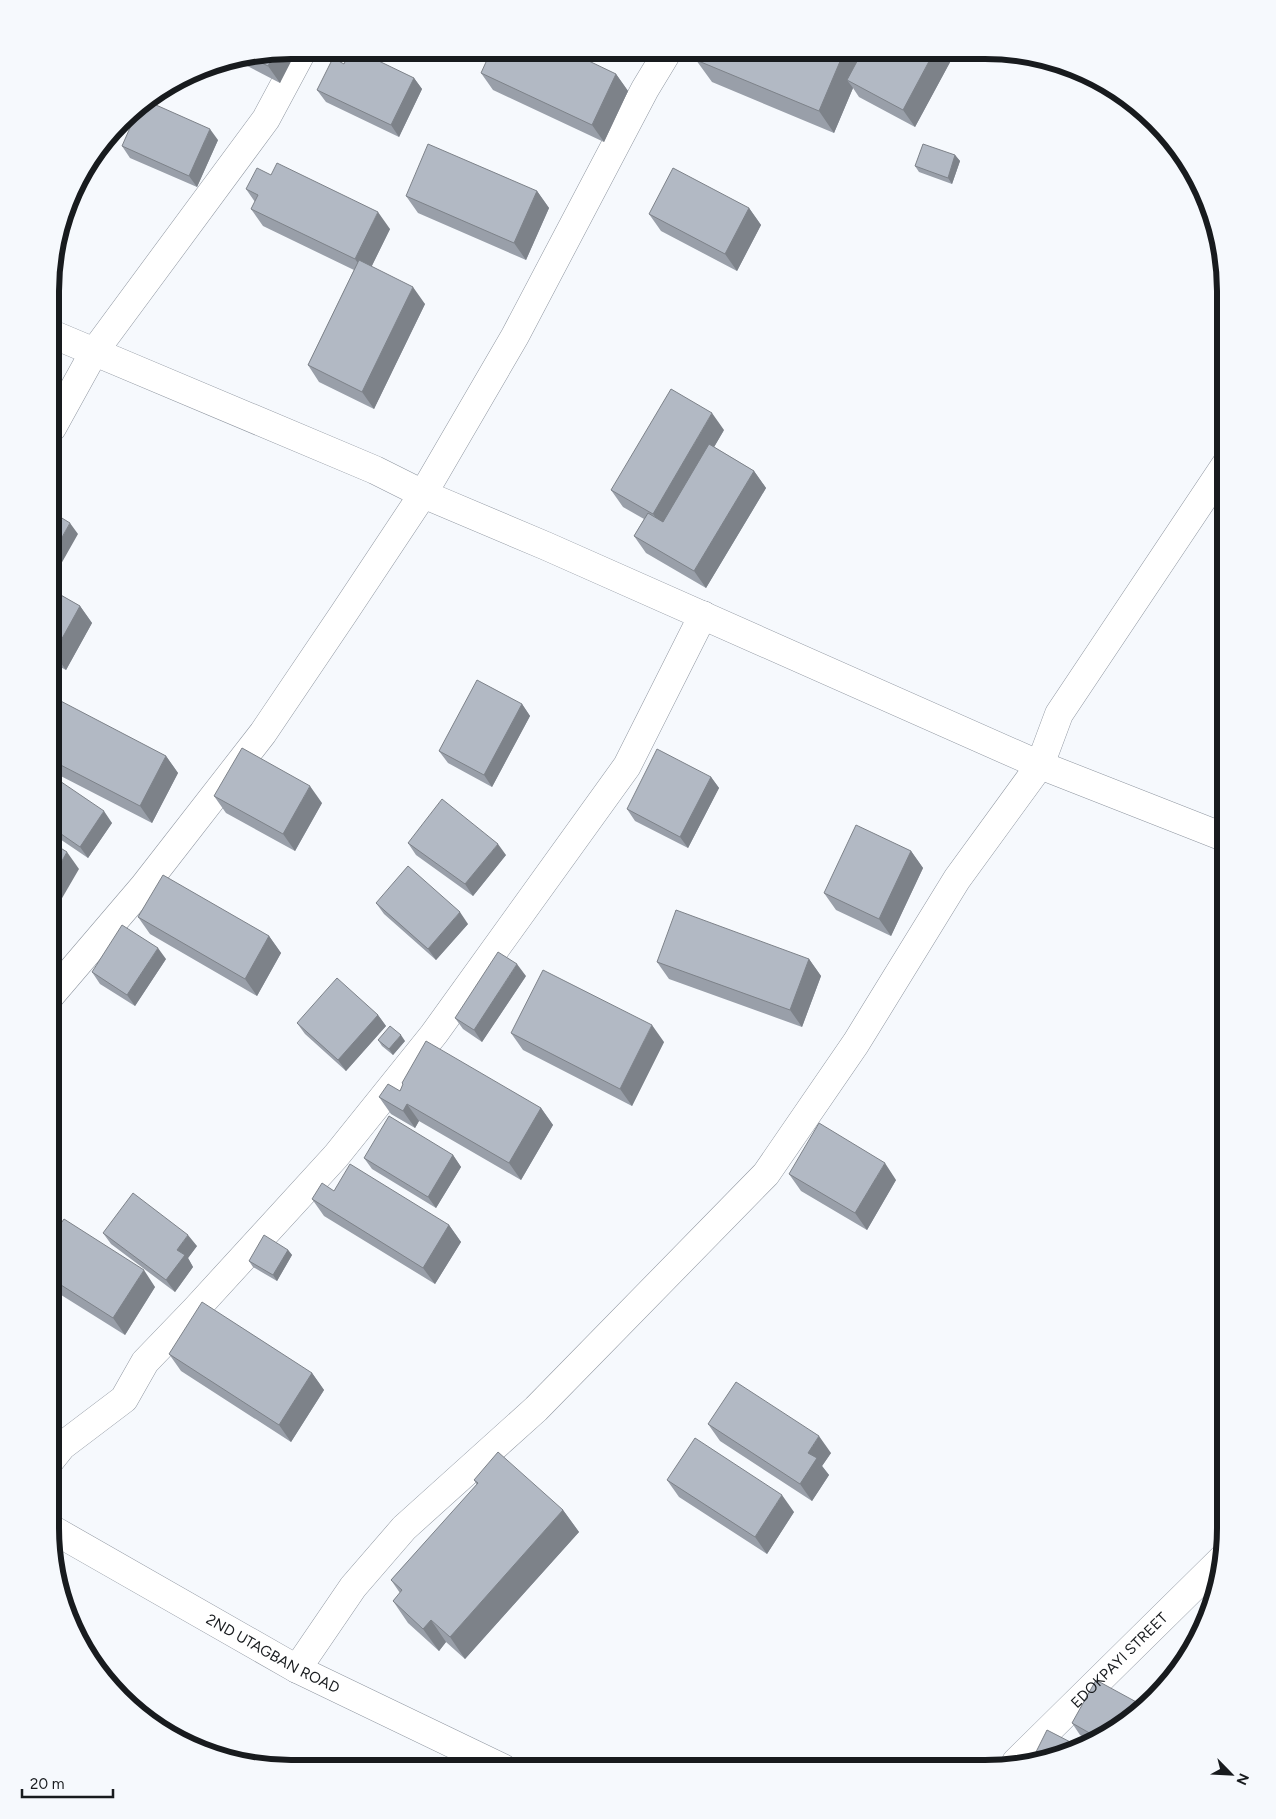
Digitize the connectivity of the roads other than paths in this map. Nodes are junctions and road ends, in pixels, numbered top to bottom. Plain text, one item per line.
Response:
1 (298, 59) edge
2 (663, 59) edge
3 (59, 337) edge
4 (94, 352) junction
5 (59, 415) edge
6 (1217, 477) edge
7 (423, 494) junction
8 (702, 615) junction
9 (1040, 765) junction
10 (1217, 834) edge
11 (59, 986) edge
12 (59, 1450) edge
13 (59, 1533) edge
14 (1214, 1567) edge
15 (297, 1669) junction
16 (1021, 1757) edge
17 (486, 1760) edge

1 - 4 street
2 - 7 street
3 - 4 street
4 - 5 street
4 - 7 street
6 - 9 street
7 - 8 street
7 - 11 street
8 - 9 street
8 - 12 street
9 - 10 street
9 - 15 street
13 - 15 street, 2ND UTAGBAN ROAD
14 - 16 street, EDOKPAYI STREET
15 - 17 street, 2ND UTAGBAN ROAD

